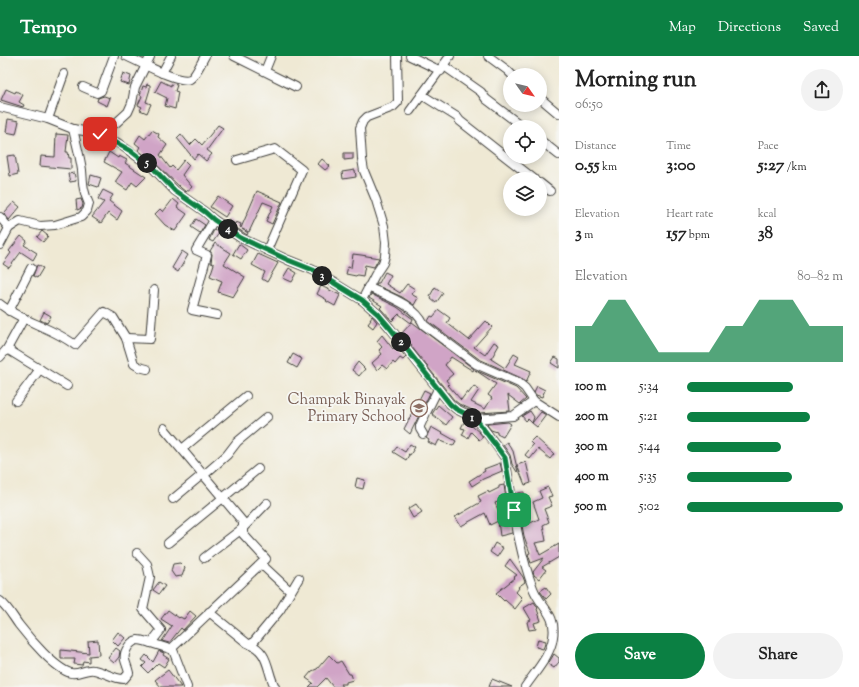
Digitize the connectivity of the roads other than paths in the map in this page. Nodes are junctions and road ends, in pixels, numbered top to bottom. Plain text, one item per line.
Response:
1 (114, 56) edge
2 (126, 56) edge
3 (150, 56) edge
4 (172, 56) edge
5 (205, 56) edge
6 (271, 56) edge
7 (397, 56) edge
8 (410, 56) edge
9 (450, 56) edge
10 (488, 56) edge
11 (237, 57) edge
12 (145, 65) junction
13 (504, 68) edge
14 (442, 69) junction
15 (265, 71) junction
16 (162, 73) junction
17 (64, 74) dead end
18 (83, 87) dead end
19 (296, 87) dead end
20 (422, 95) junction
21 (547, 104) edge
22 (0, 107) edge
23 (410, 111) dead end
24 (559, 114) edge
25 (48, 119) junction
26 (514, 120) edge
27 (73, 129) junction
28 (100, 134) junction
29 (547, 146) edge
30 (559, 155) edge
31 (237, 160) dead end
32 (525, 172) edge
33 (547, 189) edge
34 (550, 191) dead end
35 (0, 217) edge
36 (214, 220) junction
37 (9, 228) junction
38 (0, 245) edge
39 (267, 250) junction
40 (31, 268) dead end
41 (368, 287) junction
42 (154, 290) dead end
43 (362, 300) junction
44 (0, 304) edge
45 (9, 311) junction
46 (217, 315) dead end
47 (24, 318) junction
48 (126, 338) junction
49 (7, 349) junction
50 (0, 357) edge
51 (40, 369) junction
52 (147, 369) dead end
53 (67, 386) dead end
54 (438, 389) junction
55 (246, 396) dead end
56 (16, 401) dead end
57 (534, 401) junction
58 (559, 416) edge
59 (267, 417) dead end
60 (476, 419) junction
61 (164, 428) dead end
62 (423, 434) dead end
63 (182, 449) junction
64 (258, 469) dead end
65 (203, 475) junction
66 (223, 498) junction
67 (173, 499) dead end
68 (267, 504) dead end
69 (243, 528) junction
70 (168, 543) dead end
71 (137, 553) dead end
72 (204, 558) dead end
73 (261, 564) junction
74 (299, 578) dead end
75 (290, 591) junction
76 (0, 601) edge
77 (209, 612) junction
78 (556, 631) edge
79 (151, 643) junction
80 (251, 644) junction
81 (171, 649) junction
82 (188, 687) edge
83 (275, 687) edge
84 (525, 687) edge

1 - 18 street
2 - 12 street
3 - 12 street
4 - 16 street
5 - 16 street
6 - 15 street
7 - 41 street
8 - 14 street
9 - 14 street
10 - 13 street
11 - 15 street
12 - 16 street
12 - 28 street
14 - 20 street
14 - 26 street
15 - 19 street
17 - 25 street
20 - 23 street
20 - 32 street
21 - 24 street
22 - 25 street
25 - 27 street
27 - 28 street
27 - 37 street
28 - 36 street
29 - 30 street
31 - 39 street
33 - 34 street
35 - 37 street
36 - 39 street
36 - 46 street
37 - 38 street
39 - 43 street
40 - 45 street
41 - 43 street
41 - 57 street
42 - 48 street
43 - 54 street
44 - 45 street
45 - 47 street
47 - 48 street
47 - 49 street
48 - 52 street
49 - 50 street
49 - 51 street
51 - 53 street
51 - 56 street
54 - 60 street
54 - 62 street
55 - 63 street
57 - 58 street
57 - 60 street
59 - 65 street
60 - 78 street
61 - 63 street
63 - 65 street
64 - 66 street
65 - 66 street
65 - 67 street
66 - 69 street
66 - 70 street
68 - 69 street
69 - 72 street
69 - 73 street
71 - 79 street
73 - 75 street
73 - 77 street
74 - 75 street
75 - 80 street
76 - 79 street
77 - 80 street
77 - 81 street
78 - 84 street
79 - 81 street
80 - 83 street
81 - 82 street

